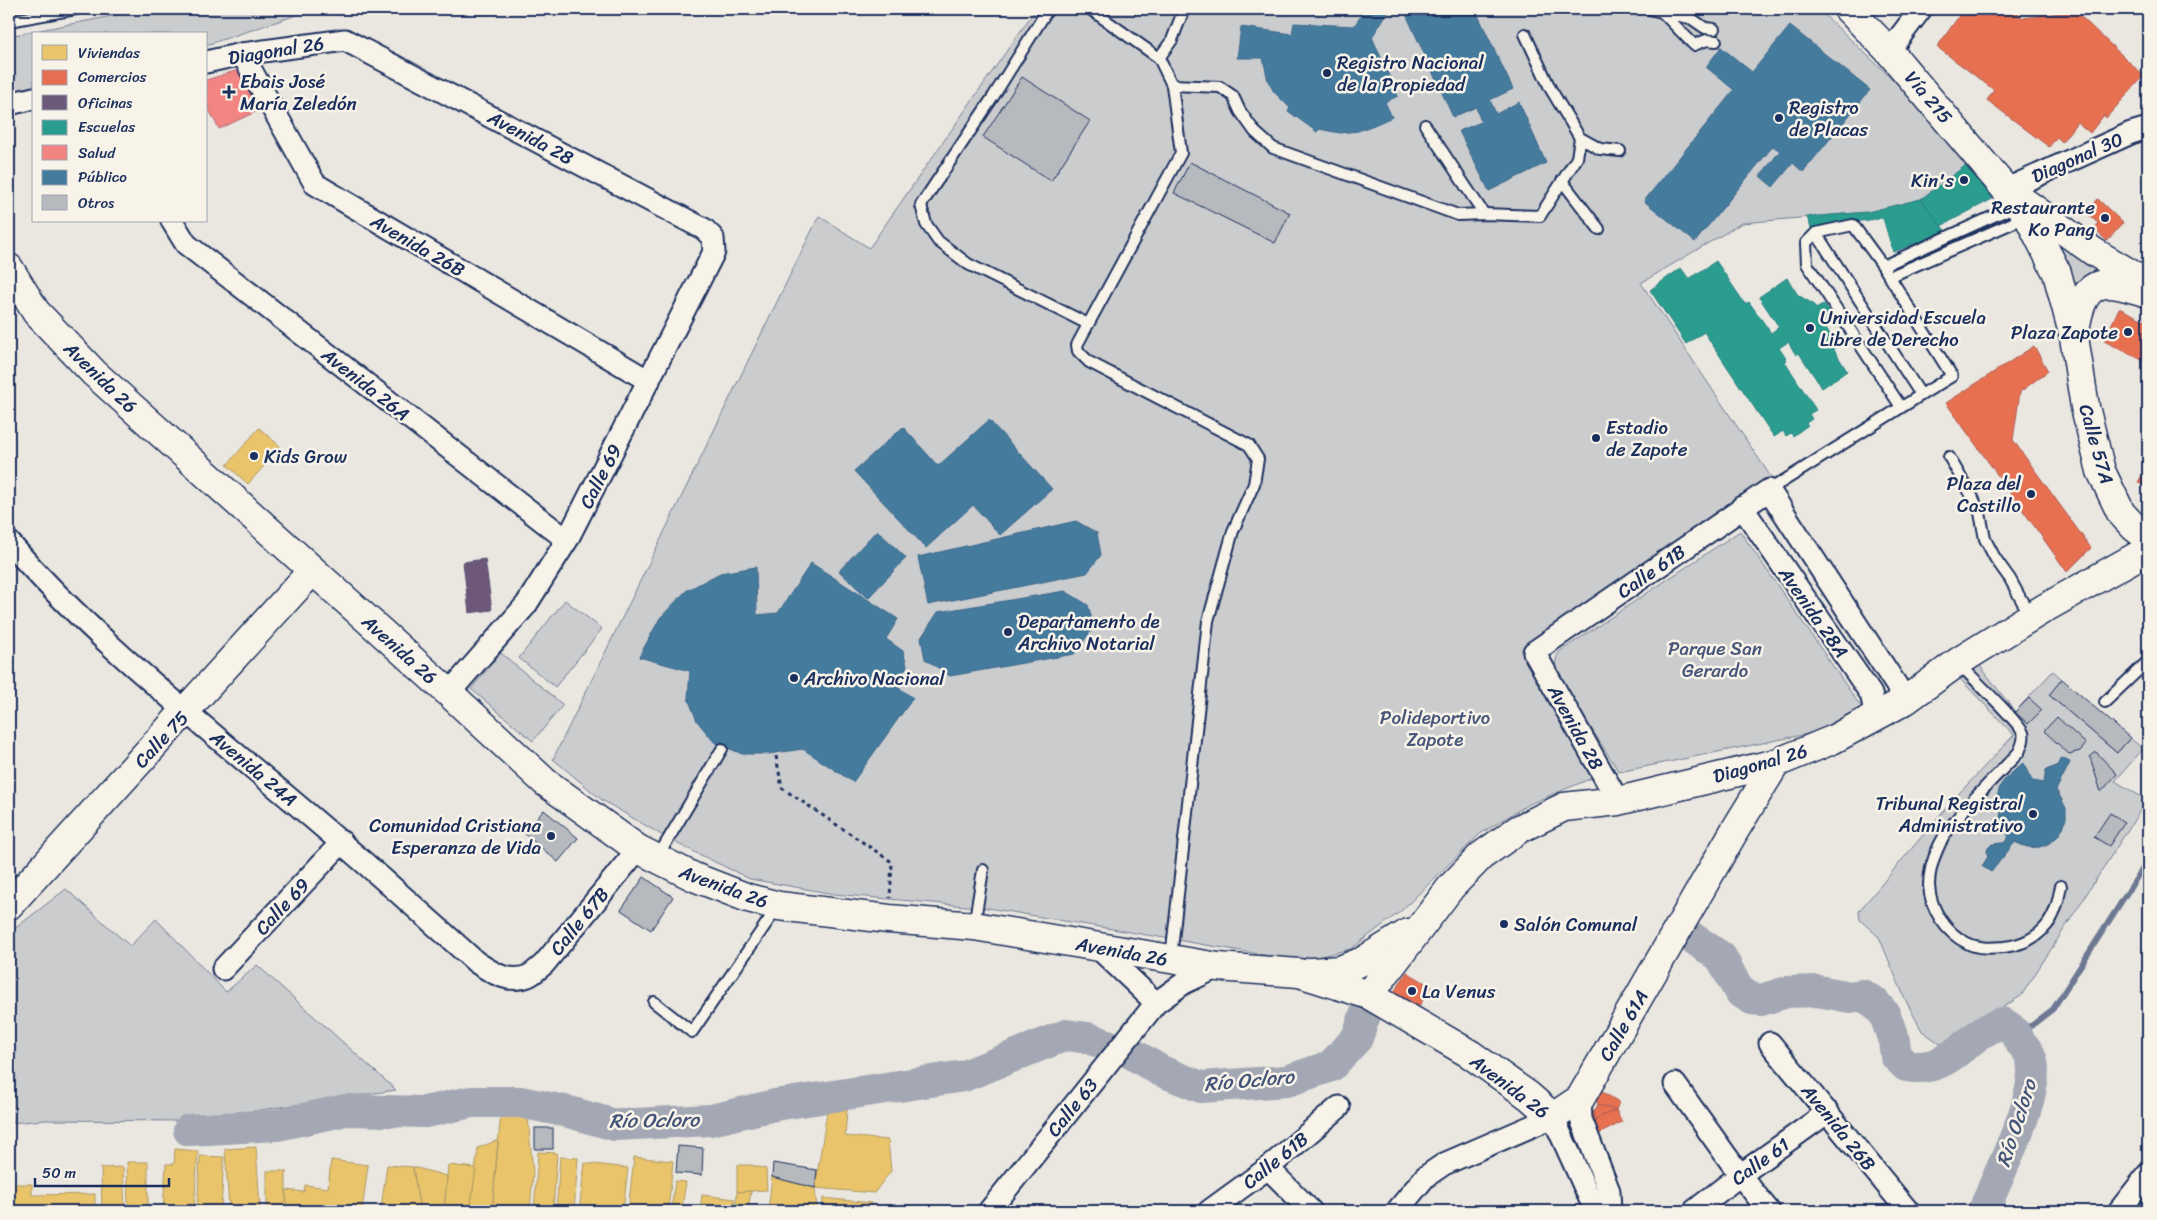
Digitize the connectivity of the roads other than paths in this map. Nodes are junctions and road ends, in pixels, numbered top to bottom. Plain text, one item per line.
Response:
1 (76, 9) edge
2 (1048, 9) edge
3 (1090, 9) edge
4 (1184, 9) edge
5 (1649, 9) edge
6 (1848, 9) edge
7 (1922, 9) edge
8 (1664, 10) edge
9 (9, 21) edge
10 (1714, 29) dead end
11 (1524, 34) dead end
12 (345, 40) joint
13 (1716, 41) dead end
14 (1889, 51) junction
15 (242, 54) junction
16 (1159, 58) junction
17 (208, 62) edge
18 (1172, 85) junction
19 (32, 98) edge
20 (9, 104) edge
21 (1424, 125) dead end
22 (2148, 128) edge
23 (1580, 138) junction
24 (1620, 151) dead end
25 (1562, 181) junction
26 (2018, 204) junction
27 (1484, 214) junction
28 (173, 222) edge
29 (1599, 229) dead end
30 (1816, 233) junction
31 (713, 238) joint
32 (1883, 266) junction
33 (9, 268) edge
34 (1890, 277) junction
35 (2148, 284) edge
36 (2148, 293) edge
37 (1088, 324) junction
38 (2074, 337) junction
39 (649, 381) junction
40 (1921, 395) junction
41 (1901, 407) junction
42 (1949, 457) dead end
43 (1769, 490) junction
44 (1742, 507) junction
45 (2121, 513) junction
46 (2148, 538) edge
47 (567, 540) junction
48 (9, 542) edge
49 (2142, 557) edge
50 (312, 571) junction
51 (2094, 580) junction
52 (2031, 617) junction
53 (1534, 652) joint
54 (2148, 661) edge
55 (1958, 662) junction
56 (449, 693) junction
57 (1906, 700) junction
58 (2105, 702) dead end
59 (186, 711) junction
60 (1871, 720) junction
61 (722, 749) dead end
62 (1776, 763) junction
63 (1723, 776) junction
64 (1618, 801) junction
65 (1735, 830) junction
66 (342, 842) junction
67 (647, 854) junction
68 (983, 870) dead end
69 (2061, 886) dead end
70 (9, 905) edge
71 (778, 906) junction
72 (1426, 920) junction
73 (974, 926) junction
74 (1095, 945) junction
75 (1171, 959) junction
76 (1218, 968) junction
77 (223, 969) dead end
78 (1299, 973) junction
79 (511, 979) joint
80 (1369, 995) junction
81 (654, 1002) dead end
82 (1156, 1003) junction
83 (1770, 1043) dead end
84 (1676, 1084) dead end
85 (1580, 1099) junction
86 (1339, 1107) dead end
87 (1828, 1112) junction
88 (1553, 1117) junction
89 (1268, 1168) junction
90 (1740, 1175) junction
91 (2145, 1186) edge
92 (989, 1211) edge
93 (1209, 1211) edge
94 (1311, 1211) edge
95 (1397, 1211) edge
96 (1600, 1211) edge
97 (1610, 1211) edge
98 (1694, 1211) edge
99 (1769, 1211) edge
100 (1908, 1211) edge
101 (2119, 1211) edge

1 - 9 lane
2 - 37 lane
3 - 16 lane
4 - 16 lane
5 - 8 lane
6 - 14 street, Vía 215
7 - 14 street
8 - 10 lane
8 - 13 lane
11 - 23 lane
12 - 15 street, Diagonal 26
12 - 31 street, Avenida 28
14 - 26 street, Vía 215
15 - 17 street, Diagonal 26
15 - 39 street, Avenida 26B
16 - 18 lane
18 - 27 lane
18 - 37 lane
19 - 20 street
21 - 27 lane
22 - 26 street, Diagonal 30
23 - 24 lane
23 - 25 lane
25 - 27 lane
25 - 29 lane
26 - 32 lane
26 - 34 lane
26 - 35 street, Vía 215
26 - 38 street, Vía 215
28 - 47 street, Avenida 26A
30 - 32 lane
30 - 40 lane
30 - 41 lane
31 - 39 street, Calle 69
32 - 34 lane
33 - 50 street, Avenida 26
34 - 40 lane
36 - 38 street
37 - 75 lane
38 - 45 street, Calle 57A
39 - 47 street, Calle 69
40 - 41 lane
41 - 43 lane
42 - 52 lane
43 - 44 street, Calle 61B
43 - 57 street, Avenida 28A
44 - 53 street, Calle 61B
44 - 60 street, Avenida 28A
45 - 46 street, Calle 57A
45 - 51 street, Diagonal 26
47 - 56 street, Calle 69
48 - 59 street, Avenida 24A
49 - 51 street, Diagonal 26
50 - 56 street, Avenida 26
50 - 59 street, Calle 75
51 - 52 street, Diagonal 26
52 - 55 street, Diagonal 26
53 - 64 street, Avenida 28
54 - 58 lane
55 - 57 street, Diagonal 26
55 - 69 lane
56 - 67 street, Avenida 26
57 - 60 street, Diagonal 26
59 - 66 street, Avenida 24A
59 - 70 street, Calle 75
60 - 62 street, Diagonal 26
61 - 67 lane
62 - 63 street, Diagonal 26
62 - 65 street, Calle 61A
63 - 64 street, Diagonal 26
63 - 65 street
64 - 72 street, Diagonal 26
65 - 85 street, Calle 61A
66 - 77 street, Calle 69
66 - 79 street, Avenida 24A
67 - 71 street, Avenida 26
67 - 79 street, Calle 67B
68 - 73 lane
71 - 73 street, Avenida 26
71 - 81 lane
72 - 78 street, Diagonal 26
72 - 80 street, Diagonal 26
73 - 74 street, Avenida 26
74 - 75 street, Avenida 26
74 - 82 street
75 - 76 street, Avenida 26
76 - 78 street, Avenida 26
76 - 82 street, Calle 63
78 - 80 street, Avenida 26
80 - 88 street, Avenida 26
82 - 92 street, Calle 63
83 - 87 street, Avenida 26B
84 - 90 street
85 - 88 street, Calle 61A
85 - 97 street, Avenida 26
86 - 89 street, Calle 61B
87 - 90 street, Calle 61
87 - 100 street, Avenida 26B
88 - 95 street, Calle 61A
88 - 96 street, Avenida 26
89 - 93 street, Calle 61B
89 - 94 street
90 - 98 street, Calle 61
90 - 99 street
91 - 101 street

